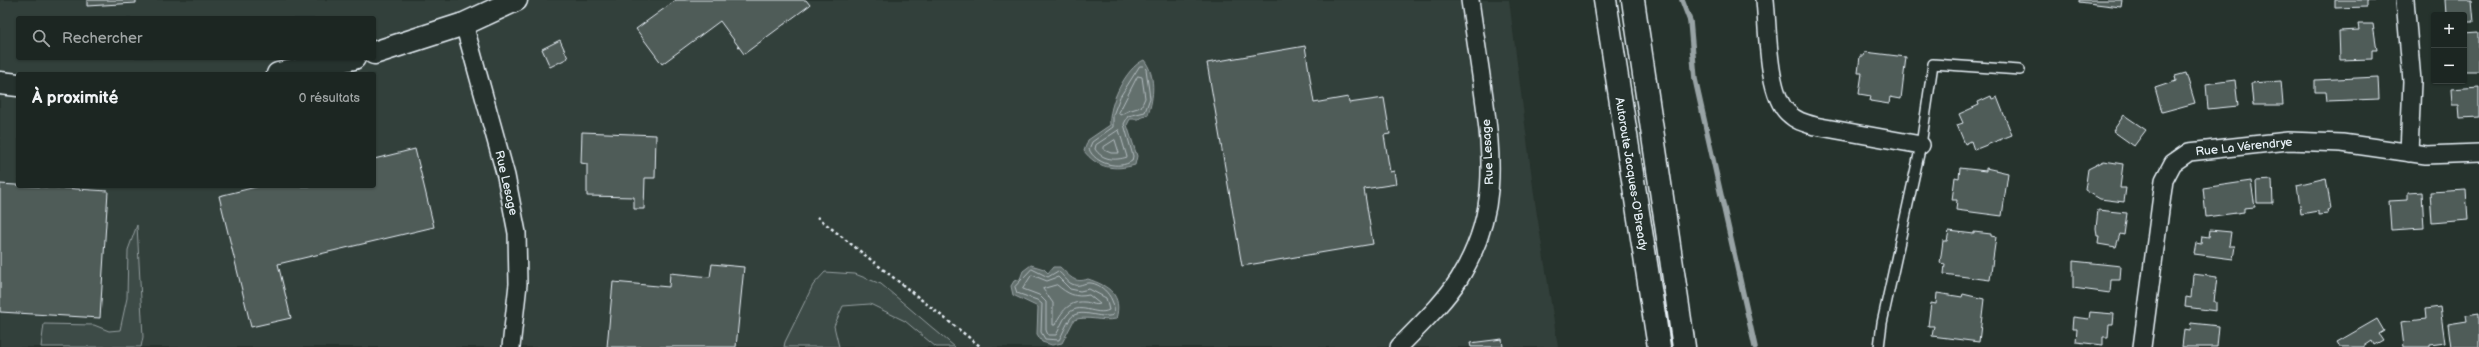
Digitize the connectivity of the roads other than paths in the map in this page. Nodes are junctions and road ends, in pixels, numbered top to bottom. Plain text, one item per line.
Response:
1 (516, 0) edge
2 (1470, 0) edge
3 (1605, 0) edge
4 (1633, 0) edge
5 (1766, 0) edge
6 (2405, 0) edge
7 (464, 24) junction
8 (376, 51) edge
9 (344, 60) edge
10 (2020, 70) dead end
11 (288, 72) edge
12 (0, 83) edge
13 (16, 85) edge
14 (1921, 145) junction
15 (2408, 153) junction
16 (2479, 153) edge
17 (511, 347) edge
18 (1398, 347) edge
19 (1659, 347) edge
20 (1684, 347) edge
21 (1879, 347) edge
22 (2142, 347) edge

1 - 7 main road
2 - 18 street, Rue Lesage
3 - 19 main road, Autoroute Jacques-O'Bready
4 - 20 main road
5 - 14 street
6 - 15 street
7 - 8 main road
7 - 17 street, Rue Lesage
9 - 11 main road
10 - 14 lane
12 - 13 main road
14 - 21 lane
15 - 16 street, Rue La Vérendrye
15 - 22 street, Rue La Vérendrye

